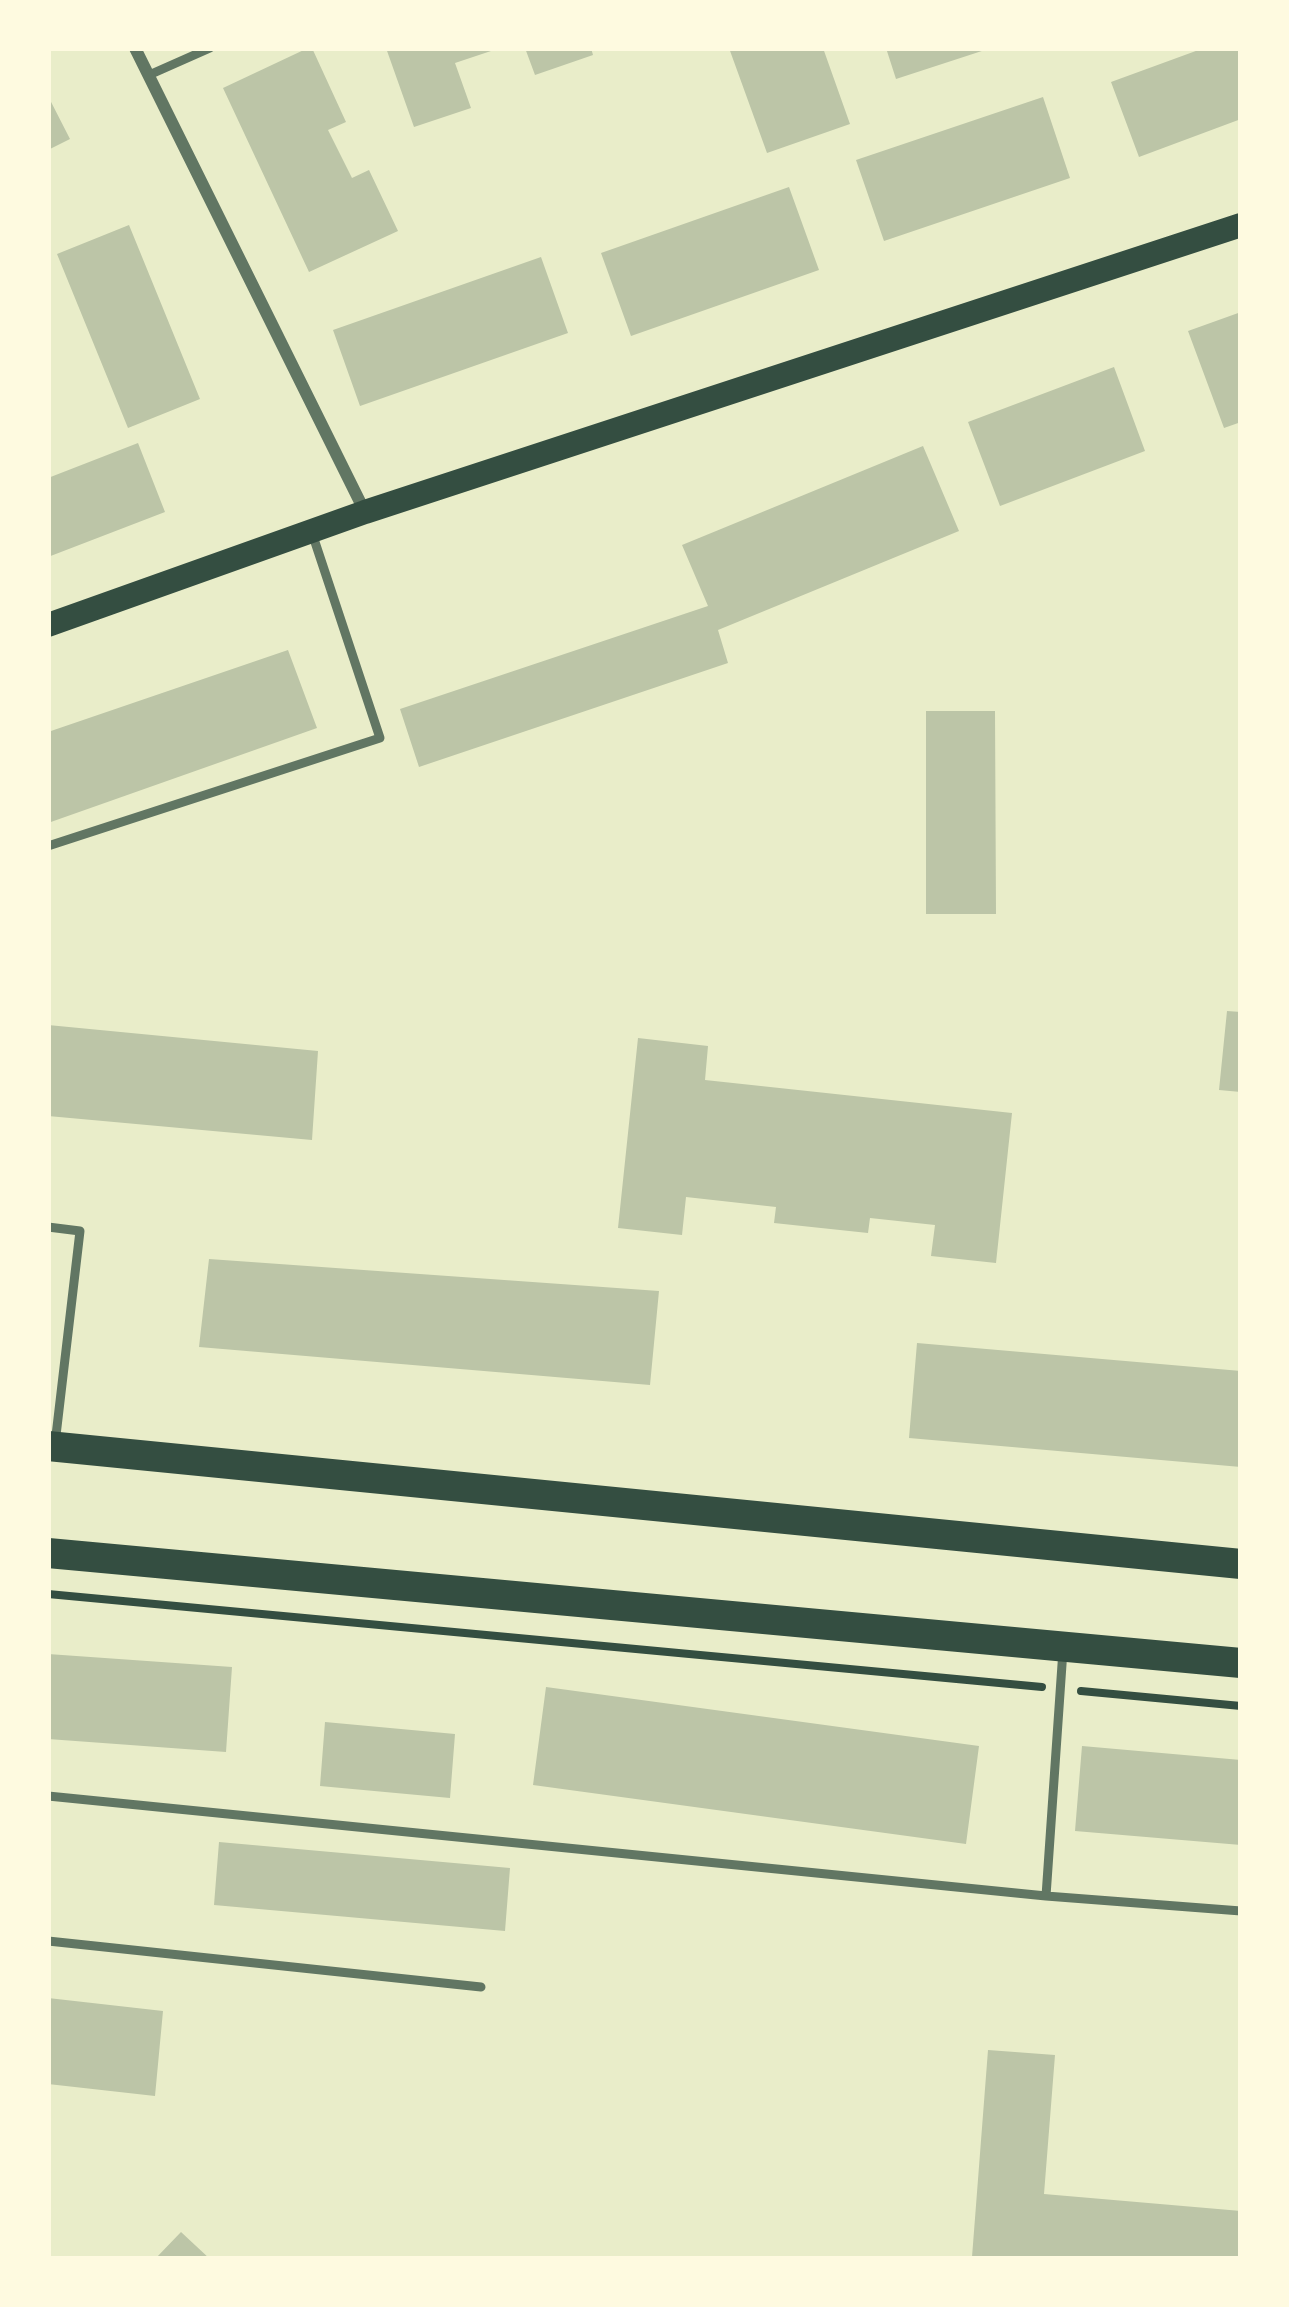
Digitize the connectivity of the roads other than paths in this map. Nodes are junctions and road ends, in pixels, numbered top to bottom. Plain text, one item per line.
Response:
1 (135, 48) edge
2 (209, 48) edge
3 (148, 75) junction
4 (1241, 225) edge
5 (365, 512) junction
6 (312, 530) junction
7 (48, 625) edge
8 (48, 846) edge
9 (48, 1227) edge
10 (52, 1446) edge
11 (48, 1553) edge
12 (1241, 1564) edge
13 (1063, 1646) junction
14 (1241, 1663) edge
15 (48, 1796) edge
16 (1046, 1896) junction
17 (1241, 1911) edge
18 (48, 1942) edge
19 (481, 1987) dead end

1 - 3 street
2 - 3 lane
3 - 5 street
4 - 5 main road
5 - 6 main road
6 - 7 main road
6 - 8 lane
9 - 10 lane
10 - 12 main road
11 - 13 main road
13 - 14 main road
13 - 16 lane
15 - 16 lane
16 - 17 lane
18 - 19 lane

